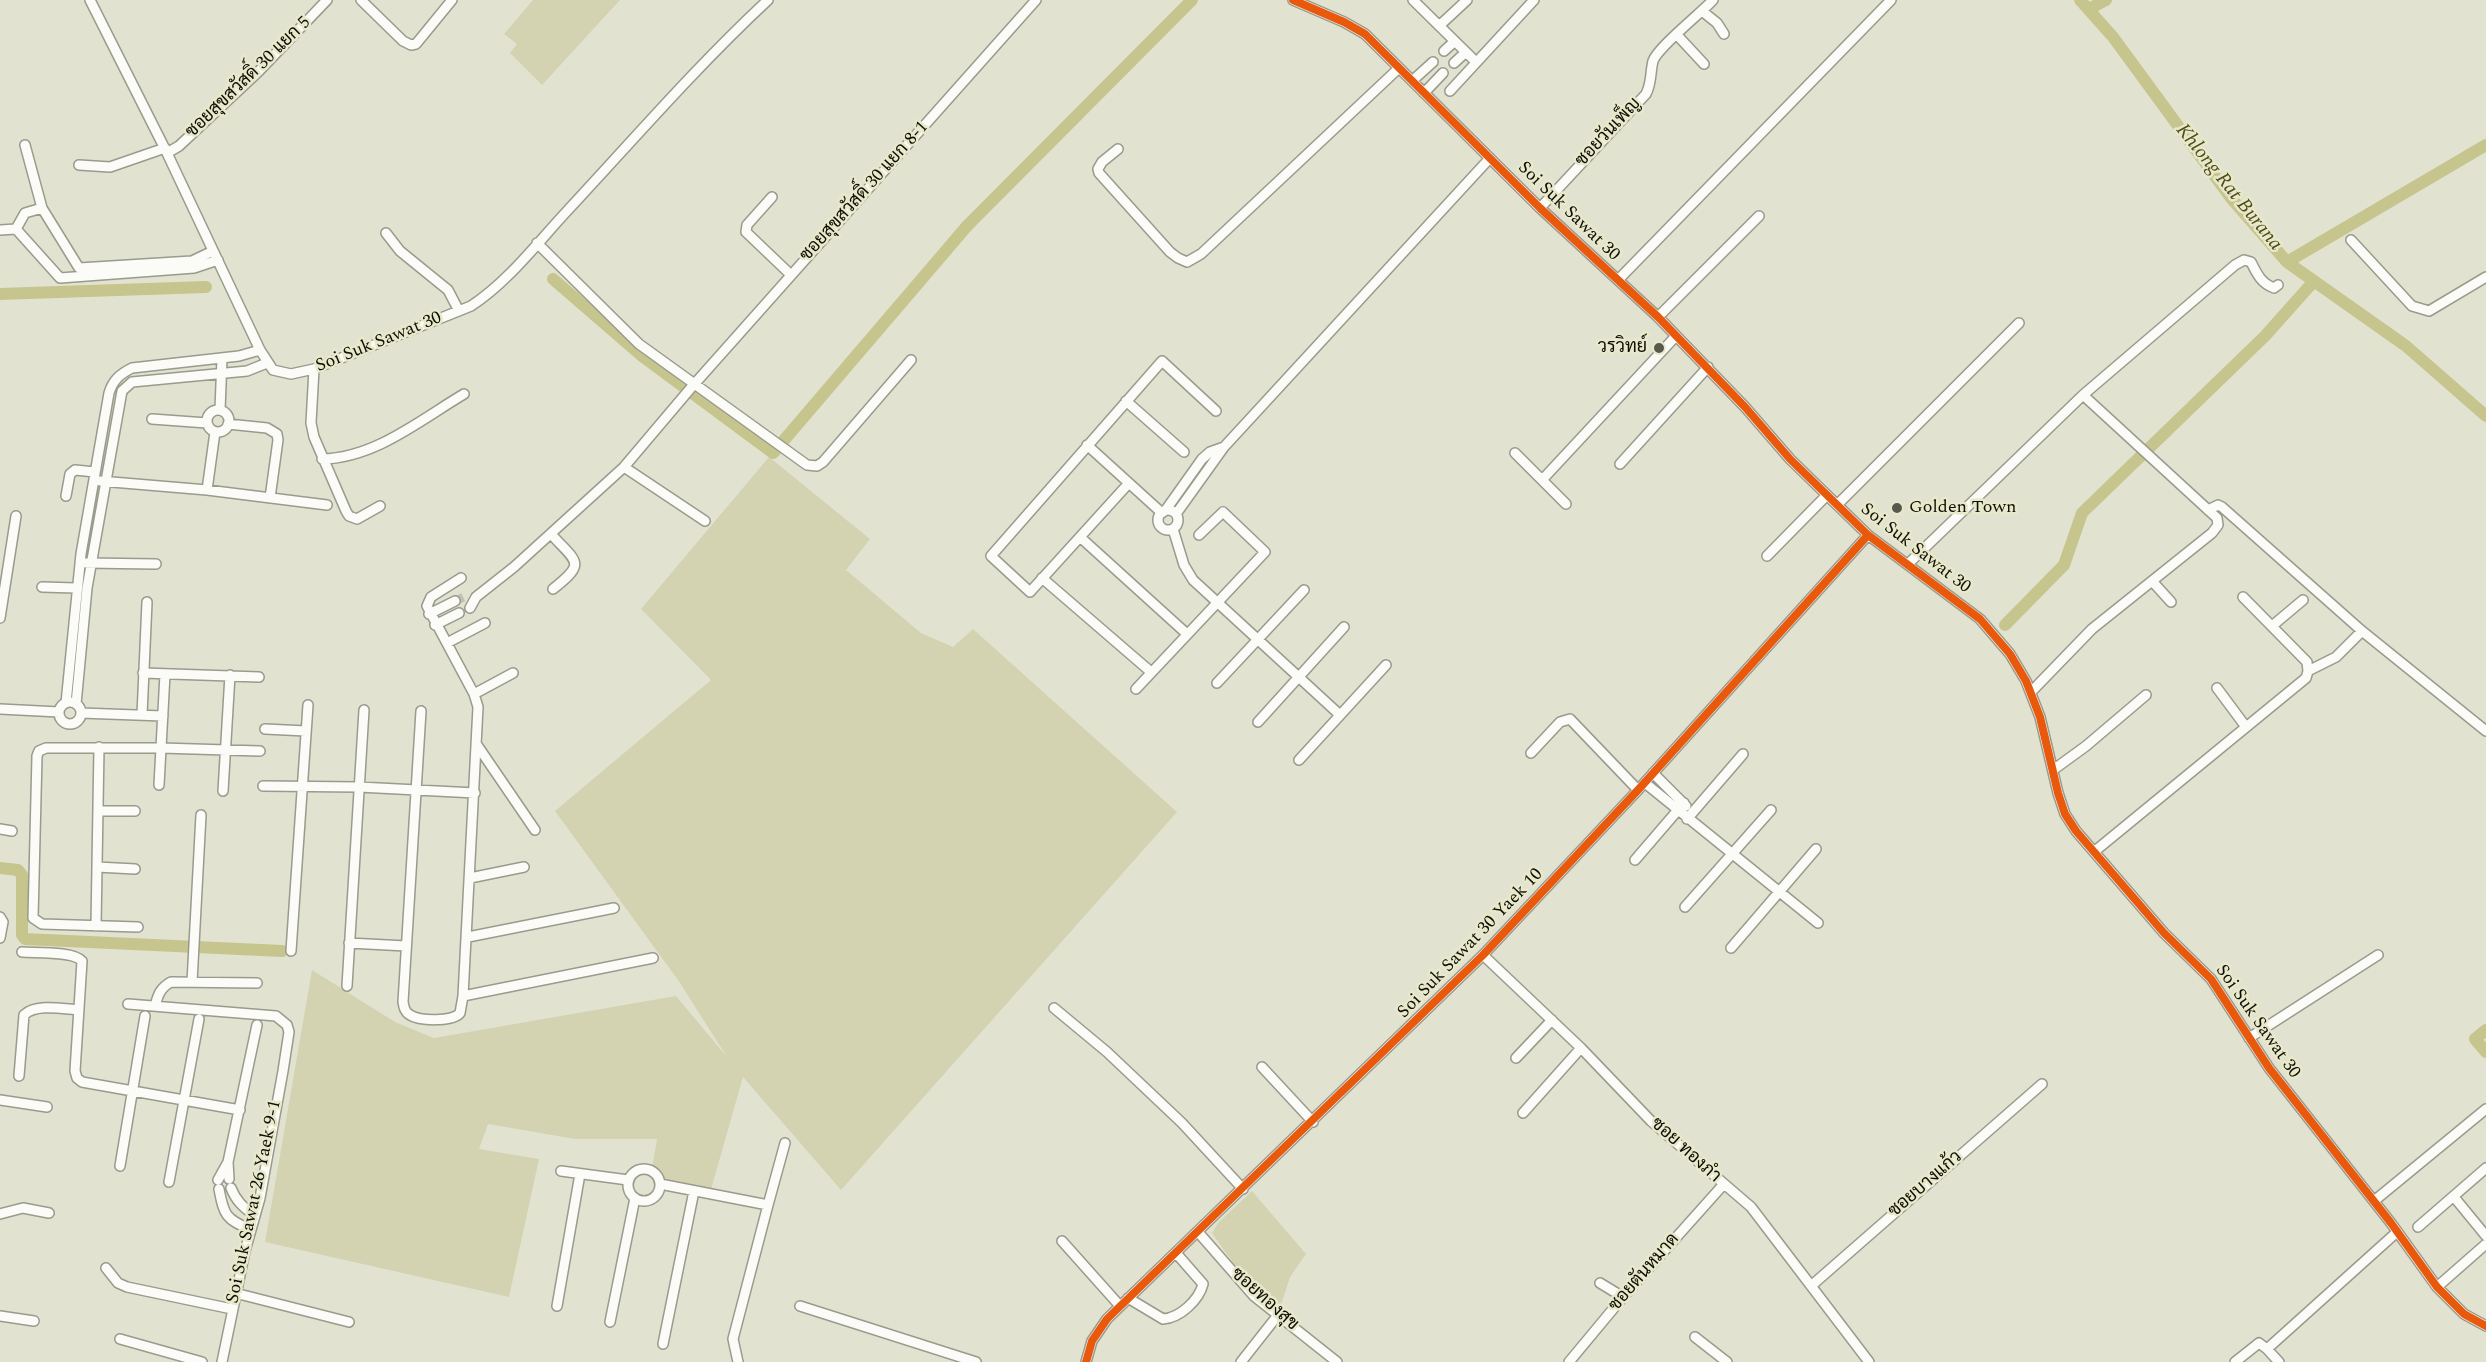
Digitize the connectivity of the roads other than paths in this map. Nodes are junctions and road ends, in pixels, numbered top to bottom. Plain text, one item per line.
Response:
1 (90, 0) edge
2 (362, 0) edge
3 (452, 0) edge
4 (768, 0) edge
5 (1036, 0) edge
6 (1293, 0) edge
7 (1413, 0) edge
8 (1467, 0) edge
9 (1534, 0) edge
10 (1713, 0) edge
11 (1891, 0) edge
12 (325, 1) edge
13 (1702, 11) junction
14 (1439, 26) junction
15 (1724, 34) dead end
16 (1677, 35) junction
17 (1455, 41) junction
18 (1444, 51) dead end
19 (1466, 52) junction
20 (1433, 62) dead end
21 (1476, 62) junction
22 (1454, 63) dead end
23 (1704, 64) dead end
24 (1399, 68) junction
25 (1443, 73) dead end
26 (1412, 81) junction
27 (1450, 91) dead end
28 (1424, 93) junction
29 (25, 145) dead end
30 (1118, 149) dead end
31 (166, 150) junction
32 (1490, 158) junction
33 (79, 165) dead end
34 (772, 197) dead end
35 (42, 208) junction
36 (1540, 208) junction
37 (1759, 216) dead end
38 (16, 229) junction
39 (0, 230) edge
40 (386, 233) dead end
41 (2351, 240) dead end
42 (537, 243) junction
43 (216, 256) junction
44 (791, 275) junction
45 (2486, 277) edge
46 (1618, 280) junction
47 (2278, 285) dead end
48 (459, 311) junction
49 (1658, 317) junction
50 (2019, 323) dead end
51 (1676, 336) junction
52 (260, 350) junction
53 (222, 358) junction
54 (911, 360) dead end
55 (267, 363) junction
56 (1708, 367) junction
57 (314, 369) junction
58 (222, 374) junction
59 (690, 390) junction
60 (464, 394) dead end
61 (2083, 395) junction
62 (1126, 401) junction
63 (220, 410) junction
64 (1216, 411) dead end
65 (152, 419) dead end
66 (207, 423) junction
67 (228, 424) junction
68 (215, 432) junction
69 (1087, 445) junction
70 (1224, 447) junction
71 (1184, 452) dead end
72 (1515, 453) dead end
73 (322, 459) junction
74 (1620, 464) dead end
75 (624, 467) junction
76 (95, 476) junction
77 (1542, 480) junction
78 (105, 482) junction
79 (1129, 483) junction
80 (207, 490) junction
81 (1827, 495) junction
82 (66, 496) dead end
83 (270, 498) junction
84 (1566, 504) dead end
85 (327, 505) dead end
86 (1837, 505) junction
87 (380, 506) dead end
88 (2208, 510) junction
89 (1163, 512) junction
90 (1176, 514) junction
91 (16, 516) dead end
92 (705, 521) dead end
93 (1173, 529) junction
94 (551, 534) junction
95 (1199, 535) dead end
96 (1868, 535) junction
97 (1080, 537) junction
98 (1767, 556) dead end
99 (91, 563) junction
100 (80, 564) junction
101 (156, 564) dead end
102 (1908, 564) junction
103 (461, 578) dead end
104 (1042, 578) junction
105 (2152, 580) junction
106 (2, 586) edge
107 (42, 587) dead end
108 (76, 588) junction
109 (553, 589) dead end
110 (1304, 590) dead end
111 (2243, 597) dead end
112 (2303, 600) dead end
113 (455, 601) tunnel mouth
114 (147, 602) dead end
115 (2171, 602) dead end
116 (1218, 603) junction
117 (470, 608) tunnel mouth
118 (459, 613) tunnel mouth
119 (429, 614) junction
120 (0, 618) edge
121 (485, 623) dead end
122 (435, 625) junction
123 (2272, 626) junction
124 (1344, 627) dead end
125 (2362, 631) junction
126 (1187, 634) junction
127 (1258, 639) junction
128 (447, 643) junction
129 (1386, 665) dead end
130 (2308, 671) junction
131 (1151, 672) junction
132 (143, 673) junction
133 (513, 673) dead end
134 (165, 674) junction
135 (230, 675) junction
136 (259, 677) dead end
137 (1298, 677) junction
138 (1217, 683) dead end
139 (2217, 688) dead end
140 (1136, 689) dead end
141 (2031, 692) junction
142 (474, 694) junction
143 (2146, 695) dead end
144 (66, 703) junction
145 (308, 705) dead end
146 (79, 708) junction
147 (0, 709) edge
148 (364, 710) dead end
149 (421, 711) dead end
150 (59, 712) junction
151 (142, 715) junction
152 (1340, 715) junction
153 (163, 716) junction
154 (1258, 722) dead end
155 (2246, 727) junction
156 (265, 729) dead end
157 (306, 731) junction
158 (2486, 731) edge
159 (477, 744) junction
160 (99, 747) junction
161 (161, 748) junction
162 (226, 750) junction
163 (260, 751) dead end
164 (1531, 753) dead end
165 (1743, 754) dead end
166 (1299, 760) dead end
167 (2053, 770) junction
168 (1653, 773) junction
169 (1645, 783) junction
170 (159, 785) dead end
171 (263, 786) dead end
172 (302, 786) junction
173 (359, 787) junction
174 (416, 789) junction
175 (1638, 790) junction
176 (223, 791) dead end
177 (475, 793) junction
178 (1681, 807) junction
179 (1771, 810) dead end
180 (98, 811) junction
181 (135, 811) dead end
182 (201, 815) dead end
183 (1690, 816) junction
184 (0, 829) edge
185 (535, 830) dead end
186 (12, 831) dead end
187 (1816, 849) dead end
188 (2095, 851) junction
189 (1733, 853) junction
190 (1635, 860) dead end
191 (97, 867) junction
192 (524, 867) dead end
193 (135, 869) dead end
194 (470, 878) junction
195 (1779, 891) junction
196 (1685, 907) dead end
197 (614, 908) dead end
198 (0, 916) edge
199 (1818, 923) dead end
200 (96, 926) junction
201 (138, 927) dead end
202 (468, 937) junction
203 (0, 938) edge
204 (349, 943) junction
205 (406, 946) junction
206 (1731, 948) dead end
207 (291, 951) dead end
208 (22, 952) dead end
209 (1483, 955) junction
210 (2378, 955) dead end
211 (653, 958) dead end
212 (192, 982) junction
213 (257, 983) dead end
214 (347, 986) dead end
215 (463, 996) junction
216 (128, 1004) dead end
217 (155, 1006) junction
218 (1054, 1008) dead end
219 (79, 1010) junction
220 (145, 1016) dead end
221 (199, 1019) dead end
222 (1552, 1020) junction
223 (257, 1025) dead end
224 (2249, 1038) junction
225 (1581, 1048) junction
226 (1516, 1058) dead end
227 (1262, 1067) dead end
228 (19, 1076) dead end
229 (2042, 1084) dead end
230 (133, 1092) junction
231 (0, 1100) edge
232 (184, 1101) junction
233 (47, 1107) dead end
234 (2486, 1109) edge
235 (240, 1110) junction
236 (1523, 1113) dead end
237 (1312, 1122) junction
238 (785, 1143) dead end
239 (228, 1162) junction
240 (120, 1166) dead end
241 (2486, 1168) edge
242 (561, 1171) dead end
243 (580, 1174) junction
244 (628, 1180) junction
245 (169, 1182) dead end
246 (660, 1184) junction
247 (1723, 1185) junction
248 (1243, 1189) junction
249 (694, 1191) junction
250 (2454, 1197) junction
251 (235, 1198) junction
252 (635, 1198) junction
253 (2374, 1201) junction
254 (221, 1203) junction
255 (768, 1205) junction
256 (49, 1213) dead end
257 (0, 1214) edge
258 (255, 1216) junction
259 (2418, 1227) dead end
260 (2395, 1228) junction
261 (251, 1230) junction
262 (1198, 1232) junction
263 (2486, 1236) edge
264 (1062, 1241) dead end
265 (2486, 1244) edge
266 (1176, 1253) junction
267 (106, 1268) dead end
268 (1600, 1283) dead end
269 (1811, 1286) junction
270 (2437, 1287) junction
271 (235, 1293) junction
272 (1623, 1297) junction
273 (1128, 1298) junction
274 (557, 1306) dead end
275 (800, 1306) dead end
276 (1120, 1306) junction
277 (232, 1309) junction
278 (1278, 1315) junction
279 (0, 1316) edge
280 (34, 1321) dead end
281 (349, 1322) dead end
282 (610, 1322) dead end
283 (2486, 1326) edge
284 (1695, 1337) dead end
285 (120, 1339) dead end
286 (663, 1344) dead end
287 (2268, 1349) junction
288 (202, 1362) edge
289 (222, 1362) edge
290 (738, 1362) edge
291 (976, 1362) edge
292 (1086, 1362) edge
293 (1241, 1362) edge
294 (1337, 1362) edge
295 (1569, 1362) edge
296 (1727, 1362) edge
297 (1869, 1362) edge
298 (2235, 1362) edge
299 (2279, 1362) edge

1 - 31 street
2 - 3 street
4 - 42 street, Soi Suk Sawat 30
5 - 44 street, ซอยสุขสวัสดิ์ 30 แยก 8-1
6 - 24 street, Soi Suk Sawat 30
7 - 14 street
8 - 14 street
9 - 21 street
10 - 13 street, ซอยวันเพ็ญ
11 - 46 street
12 - 31 street, ซอยสุขสวัสดิ์ 30 แยก 5
13 - 15 street
13 - 16 street, ซอยวันเพ็ญ
14 - 17 street
16 - 23 street
16 - 36 street, ซอยวันเพ็ญ
17 - 18 street
17 - 19 street
19 - 21 street
19 - 22 street
20 - 26 street
21 - 27 street
24 - 26 street, Soi Suk Sawat 30
24 - 30 street
25 - 28 street
26 - 28 street, Soi Suk Sawat 30
28 - 32 street, Soi Suk Sawat 30
29 - 35 street
31 - 33 street, ซอยสุขสวัสดิ์ 30 แยก 5
31 - 43 street
32 - 36 street, Soi Suk Sawat 30
32 - 70 street
34 - 44 street
35 - 38 street
35 - 43 street
36 - 46 street, Soi Suk Sawat 30
37 - 49 street
38 - 39 street
38 - 43 street
40 - 48 street
41 - 45 street
42 - 48 street, Soi Suk Sawat 30
42 - 59 street
43 - 52 street
44 - 59 street, ซอยสุขสวัสดิ์ 30 แยก 8-1
46 - 49 street, Soi Suk Sawat 30
47 - 61 street
48 - 57 street, Soi Suk Sawat 30
49 - 51 street, Soi Suk Sawat 30
50 - 86 street
51 - 56 street, Soi Suk Sawat 30
51 - 77 street
52 - 53 street
52 - 55 street
53 - 58 street
53 - 76 street
54 - 59 street
55 - 57 street, Soi Suk Sawat 30
55 - 58 street
56 - 74 street
56 - 81 street, Soi Suk Sawat 30
57 - 73 street
58 - 63 street
58 - 78 street
59 - 75 street, ซอยสุขสวัสดิ์ 30 แยก 8-1
60 - 73 street
61 - 88 street
61 - 102 street
62 - 64 street
62 - 69 street
62 - 71 street
63 - 66 street
63 - 67 street
65 - 66 street
66 - 68 street
67 - 68 street
67 - 83 street
68 - 80 street
69 - 79 street
69 - 104 street
70 - 89 street
70 - 90 street
72 - 77 street
73 - 87 street
75 - 92 street
75 - 94 street, ซอยสุขสวัสดิ์ 30 แยก 8-1
76 - 78 street
76 - 82 street
76 - 100 street
77 - 84 street
78 - 80 street
78 - 99 street
79 - 89 street
79 - 97 street
80 - 83 street
81 - 86 street, Soi Suk Sawat 30
81 - 98 street
83 - 85 street
86 - 96 street, Soi Suk Sawat 30
88 - 105 street
88 - 125 street
89 - 90 street
89 - 93 street
90 - 93 street
91 - 106 street
93 - 116 street
94 - 109 street
94 - 117 street, ซอยสุขสวัสดิ์ 30 แยก 8-1
95 - 116 street
96 - 102 street, Soi Suk Sawat 30
96 - 168 street, Soi Suk Sawat 30 Yaek 10
97 - 104 street
97 - 126 street
99 - 100 street
99 - 101 street
99 - 146 street
100 - 108 street
102 - 141 street, Soi Suk Sawat 30
103 - 119 street
104 - 131 street
105 - 115 street
105 - 141 street
106 - 120 street
107 - 108 street
108 - 144 street
110 - 127 street
111 - 123 street
112 - 123 street
113 - 119 street
114 - 132 street
116 - 126 street
116 - 127 street
118 - 122 street
119 - 122 street
121 - 128 street
122 - 128 street
123 - 130 street
124 - 137 street
125 - 130 street
125 - 158 street
126 - 131 street
127 - 137 street
127 - 138 street
128 - 142 street
129 - 152 street
130 - 155 street
131 - 140 street
132 - 134 street
132 - 151 street
133 - 142 street
134 - 135 street
134 - 153 street
135 - 136 street
135 - 162 street
137 - 152 street
137 - 154 street
139 - 155 street
141 - 167 street, Soi Suk Sawat 30
142 - 159 street
143 - 167 street
144 - 146 street
144 - 150 street
145 - 157 street
146 - 150 street
146 - 151 street
147 - 150 street
148 - 173 street
149 - 174 street
151 - 153 street
152 - 166 street
153 - 161 street
155 - 188 street
156 - 157 street
157 - 172 street
159 - 177 street
159 - 185 street
160 - 161 street
160 - 180 street
160 - 200 street
161 - 162 street
161 - 170 street
162 - 163 street
162 - 176 street
164 - 175 street
165 - 183 street
167 - 188 street, Soi Suk Sawat 30
168 - 169 street, Soi Suk Sawat 30 Yaek 10
168 - 178 street
169 - 175 street, Soi Suk Sawat 30 Yaek 10
169 - 178 street
171 - 172 street
172 - 173 street
172 - 207 street
173 - 174 street
173 - 204 street
174 - 177 street
174 - 205 street
175 - 209 street, Soi Suk Sawat 30 Yaek 10
177 - 194 street
178 - 183 street
178 - 190 street
179 - 189 street
180 - 181 street
180 - 191 street
182 - 212 street
183 - 189 street
184 - 186 street
187 - 195 street
188 - 224 street, Soi Suk Sawat 30
189 - 195 street
189 - 196 street
191 - 193 street
191 - 200 street
192 - 194 street
194 - 202 street
195 - 199 street
195 - 206 street
197 - 202 street
198 - 203 street
200 - 201 street
202 - 215 street
204 - 205 street
204 - 214 street
205 - 215 street
208 - 219 street
209 - 222 street, ซอย ทองภํา
209 - 237 street, Soi Suk Sawat 30 Yaek 10
210 - 224 street
211 - 215 street
212 - 213 street
212 - 217 street
216 - 217 street, Soi Suk Sawat 26 Yaek 9-1
217 - 258 street, Soi Suk Sawat 26 Yaek 9-1
218 - 248 street
219 - 228 street
219 - 230 street
220 - 230 street
221 - 232 street
222 - 225 street, ซอย ทองภํา
222 - 226 street
223 - 235 street
224 - 253 street, Soi Suk Sawat 30
225 - 236 street
225 - 247 street, ซอย ทองภํา
227 - 237 street
229 - 269 street, ซอยบางแก้ว
230 - 232 street
230 - 240 street
231 - 233 street
232 - 235 street
232 - 245 street
234 - 253 street
235 - 239 street
237 - 248 street, Soi Suk Sawat 30 Yaek 10
238 - 255 street
239 - 251 street
239 - 254 street
241 - 250 street
242 - 243 street
243 - 244 street
243 - 274 street
244 - 246 street
244 - 252 street
246 - 249 street
246 - 252 street
247 - 269 street, ซอย ทองภํา
247 - 272 street, ซอยตันหมาด
248 - 262 street, Soi Suk Sawat 30 Yaek 10
249 - 255 street
249 - 286 street
250 - 259 street
250 - 263 street
251 - 254 street
251 - 258 street
252 - 282 street
253 - 260 street, Soi Suk Sawat 30
254 - 261 street
255 - 290 street
256 - 257 street
258 - 261 street, Soi Suk Sawat 26 Yaek 9-1
260 - 270 street, Soi Suk Sawat 30
260 - 287 street
261 - 271 street, Soi Suk Sawat 26 Yaek 9-1
262 - 266 street, Soi Suk Sawat 30 Yaek 10
262 - 278 street, ซอยทองสุข
264 - 276 street
265 - 270 street
266 - 273 street, Soi Suk Sawat 30 Yaek 10
266 - 273 street
267 - 277 street
268 - 272 street
269 - 297 street, ซอย ทองภํา
270 - 283 street, Soi Suk Sawat 30
271 - 277 street, Soi Suk Sawat 26 Yaek 9-1
271 - 281 street
272 - 295 street, ซอยตันหมาด
273 - 276 street, Soi Suk Sawat 30 Yaek 10
275 - 291 street
276 - 292 street, Soi Suk Sawat 30 Yaek 10
277 - 289 street, Soi Suk Sawat 26 Yaek 9-1
278 - 293 street
278 - 294 street, ซอยทองสุข
279 - 280 street
284 - 296 street
285 - 288 street
287 - 298 street
287 - 299 street

